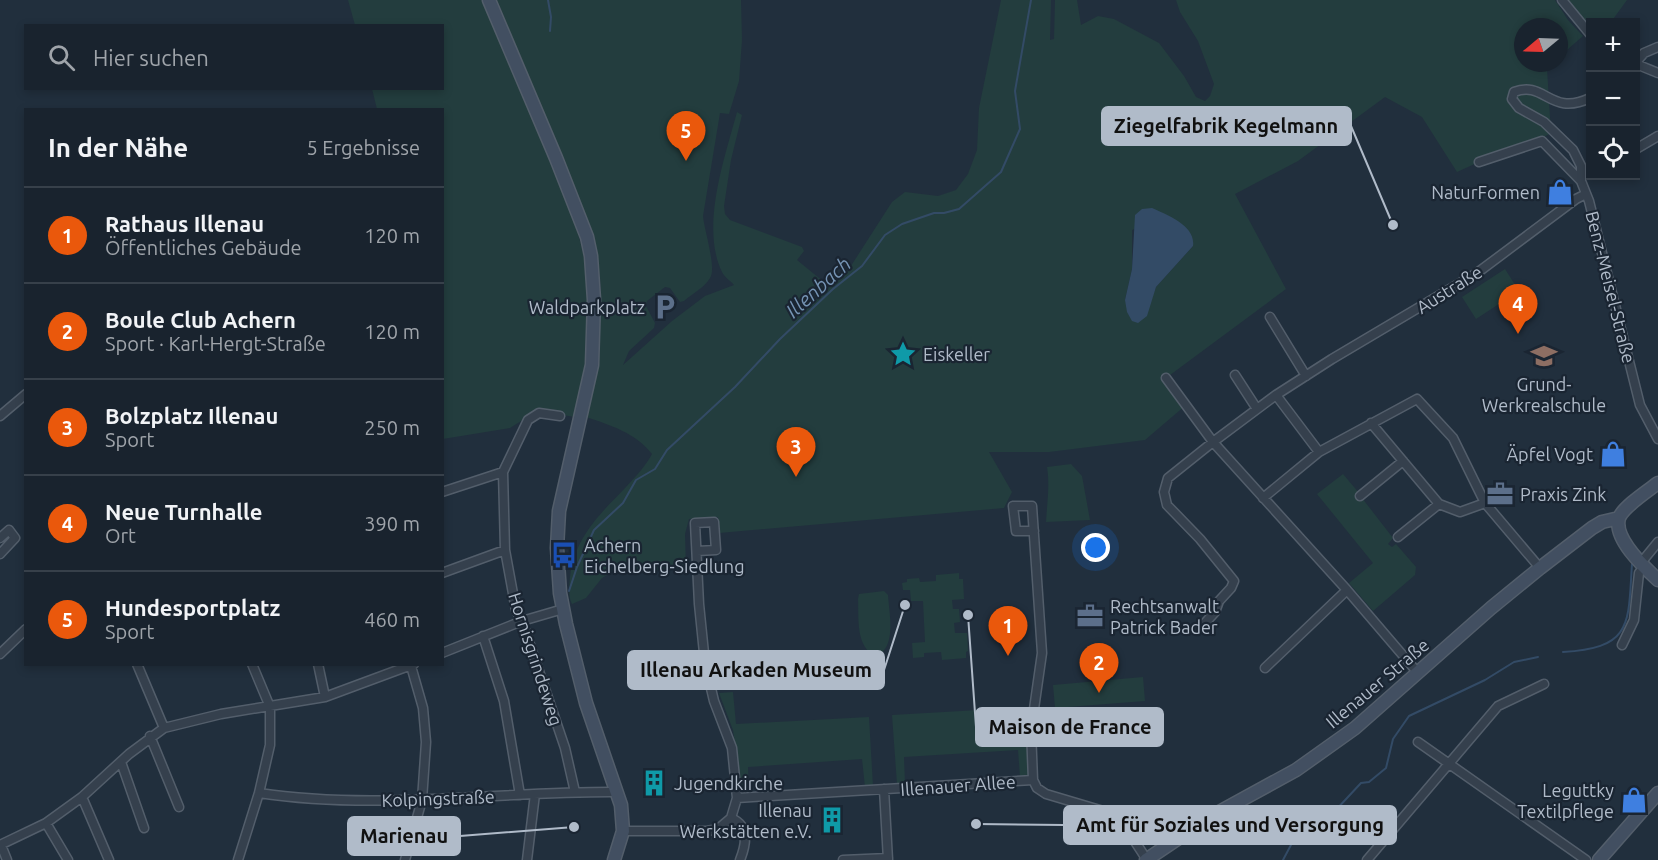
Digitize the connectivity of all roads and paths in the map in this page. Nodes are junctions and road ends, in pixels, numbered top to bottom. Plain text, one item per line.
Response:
1 (489, 0) edge
2 (1562, 0) edge
3 (1586, 29) edge
4 (1658, 47) edge
5 (1640, 57) edge
6 (1640, 65) edge
7 (1658, 73) edge
8 (1586, 99) edge
9 (1658, 136) edge
10 (1640, 146) edge
11 (1479, 162) dead end
12 (1586, 178) edge
13 (1581, 181) junction
14 (1586, 194) junction
15 (1270, 317) dead end
16 (1235, 375) dead end
17 (1306, 376) junction
18 (1166, 378) dead end
19 (1276, 395) junction
20 (24, 396) edge
21 (1257, 409) junction
22 (0, 416) edge
23 (560, 416) dead end
24 (1371, 423) junction
25 (1658, 440) edge
26 (1213, 442) junction
27 (1319, 452) junction
28 (1403, 461) junction
29 (503, 472) junction
30 (1658, 483) edge
31 (444, 491) edge
32 (1360, 496) dead end
33 (1263, 498) junction
34 (1485, 503) junction
35 (1439, 504) junction
36 (1619, 518) junction
37 (1034, 531) dead end
38 (1398, 537) dead end
39 (0, 538) edge
40 (1658, 542) edge
41 (505, 550) junction
42 (3, 551) edge
43 (697, 551) dead end
44 (1639, 563) junction
45 (1540, 568) junction
46 (444, 572) edge
47 (1658, 580) edge
48 (1347, 590) junction
49 (563, 609) junction
50 (522, 621) junction
51 (1205, 622) dead end
52 (24, 631) edge
53 (483, 636) junction
54 (1622, 645) dead end
55 (444, 652) edge
56 (0, 654) edge
57 (138, 666) edge
58 (253, 666) edge
59 (318, 666) edge
60 (412, 666) edge
61 (397, 667) edge
62 (1264, 668) dead end
63 (1418, 673) junction
64 (1544, 684) dead end
65 (325, 697) junction
66 (270, 707) junction
67 (164, 728) junction
68 (150, 736) junction
69 (1418, 742) dead end
70 (121, 762) junction
71 (1451, 763) junction
72 (1033, 780) junction
73 (884, 789) junction
74 (576, 792) junction
75 (617, 792) junction
76 (259, 793) junction
77 (1658, 793) edge
78 (520, 795) junction
79 (535, 795) junction
80 (82, 797) junction
81 (737, 798) junction
82 (422, 800) junction
83 (180, 807) dead end
84 (731, 818) junction
85 (46, 823) junction
86 (144, 828) dead end
87 (623, 831) junction
88 (1, 845) edge
89 (888, 859) edge
90 (7, 860) edge
91 (68, 860) edge
92 (109, 860) edge
93 (238, 860) edge
94 (405, 860) edge
95 (527, 860) edge
96 (614, 860) edge
97 (740, 860) edge
98 (843, 860) edge
99 (1146, 860) edge
100 (1367, 860) edge
101 (1586, 860) edge
102 (1599, 860) edge

1 - 49 main road
2 - 3 street
4 - 5 street
6 - 7 street
8 - 13 street
9 - 10 street
11 - 13 street, Benz-Meisel-Straße
12 - 13 street
13 - 14 street, Benz-Meisel-Straße
14 - 17 street, Austraße
14 - 25 street, Benz-Meisel-Straße
15 - 17 street
16 - 21 street
17 - 19 street, Austraße
18 - 26 street
19 - 21 street, Austraße
19 - 27 street
20 - 22 street
21 - 26 street, Austraße
23 - 29 street, Hornisgrindeweg
24 - 27 street
24 - 28 street
24 - 34 street
26 - 33 street
26 - 51 street, Austraße
27 - 33 street
28 - 32 street
28 - 35 street
29 - 31 street
29 - 41 street, Hornisgrindeweg
30 - 36 main road
33 - 48 street
34 - 35 street
34 - 45 street
35 - 38 street
36 - 44 main road
36 - 45 main road, Illenauer Straße
37 - 72 street
39 - 42 street
40 - 44 street
41 - 46 street
41 - 50 street, Hornisgrindeweg
43 - 81 street
44 - 47 main road
44 - 54 street
45 - 63 main road, Illenauer Straße
48 - 62 street
48 - 63 street
49 - 50 street
49 - 75 main road
50 - 53 street
50 - 74 street, Hornisgrindeweg
52 - 56 street
53 - 55 street
53 - 78 street
57 - 67 street
58 - 66 street
59 - 65 street
60 - 82 street
61 - 65 street
63 - 99 main road, Illenauer Straße
64 - 71 street
65 - 66 street
66 - 67 street
66 - 76 street
67 - 68 street
68 - 70 street
68 - 83 street
69 - 71 street
70 - 80 street
70 - 86 street
71 - 100 street
71 - 101 street
72 - 73 street, Illenauer Allee
72 - 99 street
73 - 81 street, Illenauer Allee
73 - 89 street, Illenauer Allee
74 - 75 street, Kolpingstraße
74 - 79 street, Kolpingstraße
75 - 87 main road
76 - 82 street, Kolpingstraße
76 - 93 street
77 - 102 main road
78 - 79 street, Kolpingstraße
78 - 82 street, Kolpingstraße
79 - 95 street
80 - 85 street
80 - 92 street
81 - 84 street
82 - 94 street
84 - 87 street
84 - 97 street
85 - 88 street
85 - 91 street
87 - 96 main road
88 - 90 street
89 - 98 street

